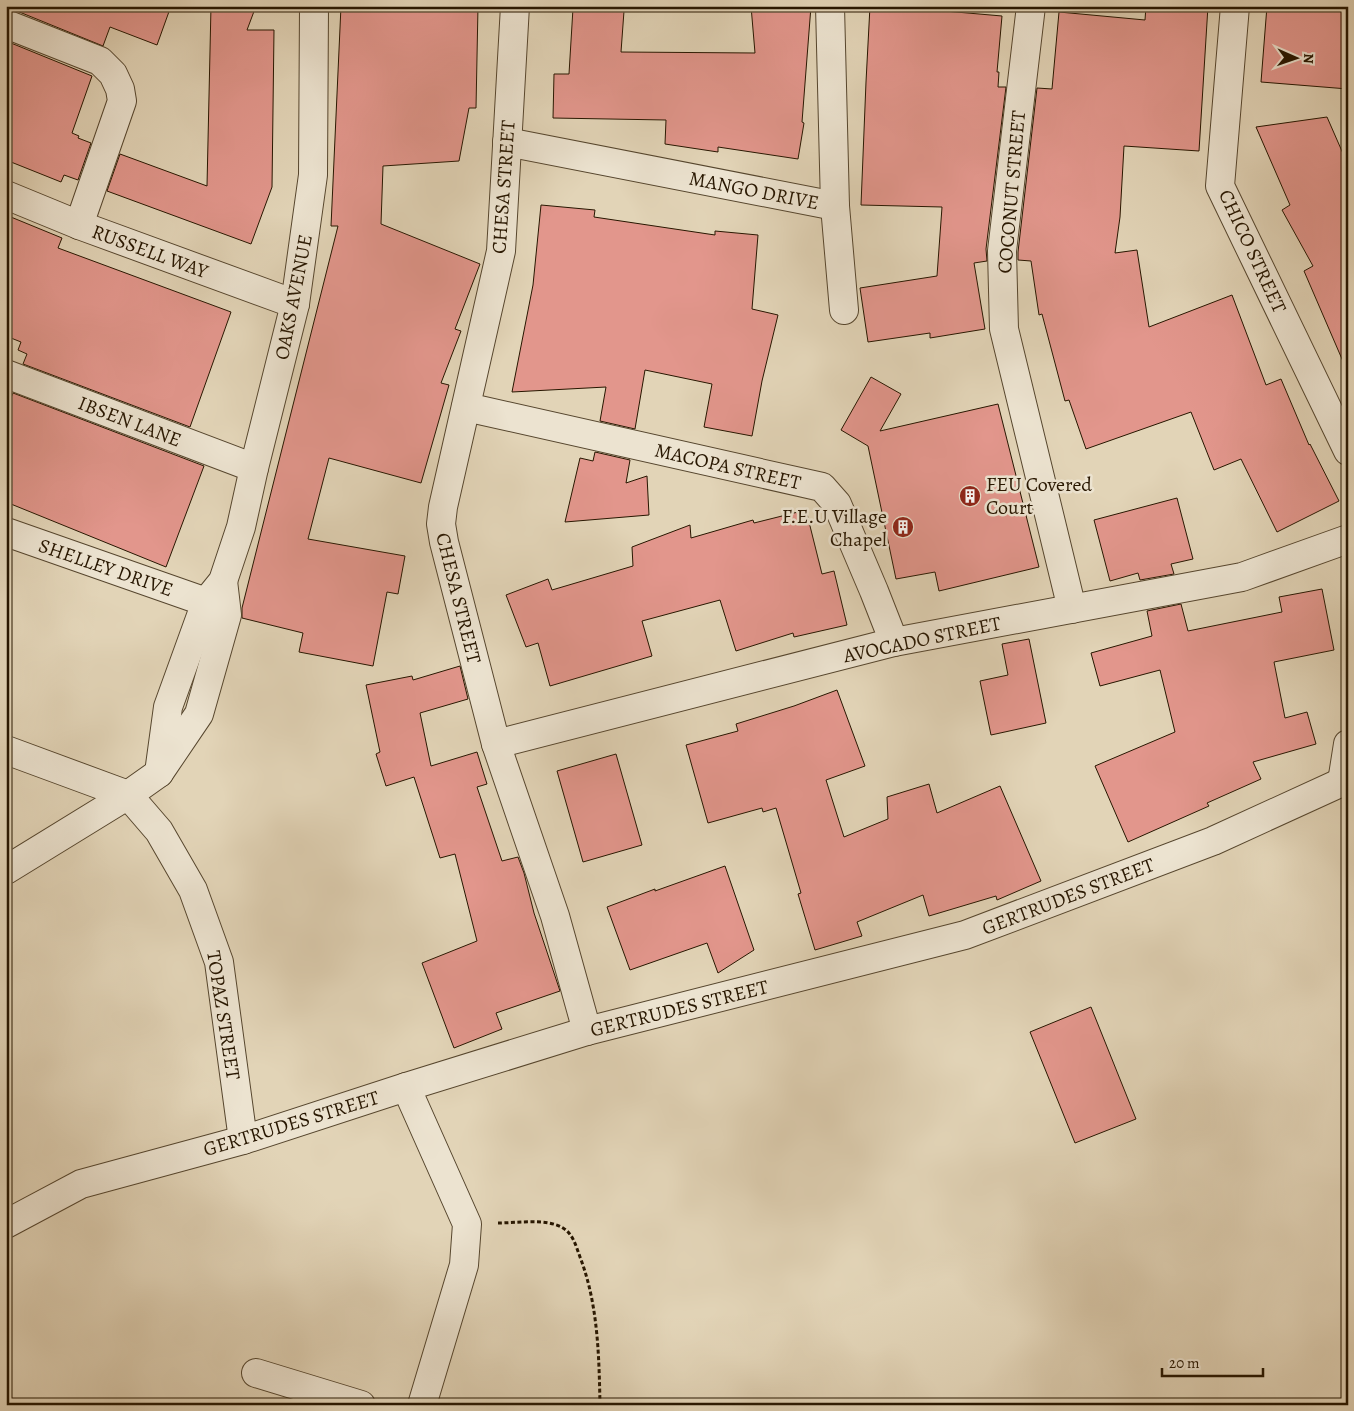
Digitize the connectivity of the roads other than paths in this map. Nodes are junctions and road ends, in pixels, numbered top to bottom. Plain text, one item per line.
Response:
1 (314, 6) edge
2 (515, 6) edge
3 (830, 6) edge
4 (1031, 6) edge
5 (1235, 6) edge
6 (6, 24) edge
7 (507, 142) junction
8 (6, 195) edge
9 (835, 206) junction
10 (79, 224) junction
11 (295, 304) junction
12 (844, 310) dead end
13 (6, 374) edge
14 (466, 407) junction
15 (1348, 452) edge
16 (254, 468) junction
17 (6, 532) edge
18 (1348, 538) edge
19 (223, 582) junction
20 (206, 602) junction
21 (1072, 610) junction
22 (894, 642) junction
23 (496, 744) junction
24 (1348, 744) edge
25 (6, 750) edge
26 (159, 773) junction
27 (1345, 780) edge
28 (128, 795) junction
29 (6, 870) edge
30 (587, 1031) junction
31 (406, 1087) junction
32 (243, 1140) junction
33 (6, 1224) edge
34 (256, 1373) dead end
35 (361, 1405) edge
36 (422, 1405) edge

1 - 11 street, OAKS AVENUE
2 - 7 street, CHESA STREET
3 - 9 street, MANGO DRIVE
4 - 21 street, COCONUT STREET
5 - 15 street, CHICO STREET
6 - 10 street
7 - 9 street, MANGO DRIVE
7 - 14 street, CHESA STREET
8 - 10 street, RUSSELL WAY
9 - 12 street
10 - 11 street, RUSSELL WAY
11 - 16 street, OAKS AVENUE
13 - 16 street, IBSEN LANE
14 - 22 street, MACOPA STREET
14 - 23 street, CHESA STREET
16 - 19 street, OAKS AVENUE
17 - 20 street, SHELLEY DRIVE
18 - 21 street, AVOCADO STREET
19 - 20 street, OAKS AVENUE
19 - 26 street, OAKS AVENUE
20 - 26 street, OAKS AVENUE
21 - 22 street, AVOCADO STREET
22 - 23 street, AVOCADO STREET
23 - 30 street, CHESA STREET
24 - 27 street
25 - 28 street
26 - 28 street, OAKS AVENUE
27 - 30 street, GERTRUDES STREET
28 - 29 street, OAKS AVENUE
28 - 32 street, TOPAZ STREET
30 - 31 street, GERTRUDES STREET
31 - 32 street, GERTRUDES STREET
31 - 36 street
32 - 33 street, GERTRUDES STREET
34 - 35 street

